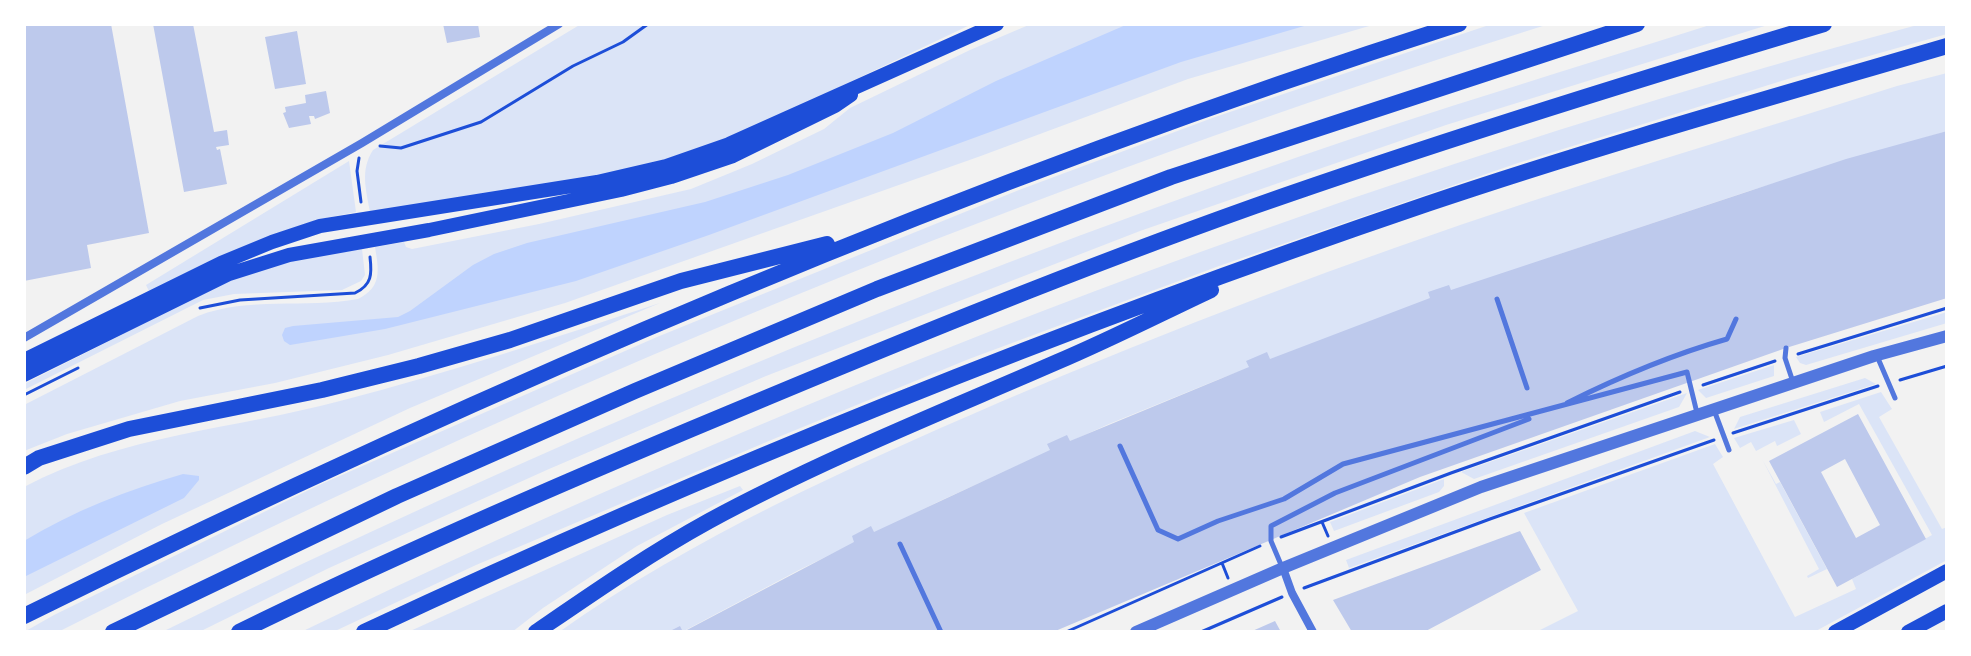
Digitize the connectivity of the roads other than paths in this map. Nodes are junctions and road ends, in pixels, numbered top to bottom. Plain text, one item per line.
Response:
1 (559, 24) edge
2 (997, 24) edge
3 (1459, 24) edge
4 (1637, 24) edge
5 (1824, 24) edge
6 (1947, 46) edge
7 (865, 85) junction
8 (891, 228) junction
9 (1304, 247) junction
10 (1497, 299) dead end
11 (1736, 319) dead end
12 (1947, 336) edge
13 (24, 338) edge
14 (1786, 348) dead end
15 (1877, 356) junction
16 (24, 360) edge
17 (24, 375) edge
18 (1794, 383) junction
19 (1527, 388) dead end
20 (1895, 398) dead end
21 (1556, 408) junction
22 (1714, 410) junction
23 (1698, 415) junction
24 (1120, 446) dead end
25 (1729, 450) dead end
26 (24, 467) edge
27 (900, 544) dead end
28 (1283, 568) junction
29 (1947, 571) edge
30 (1947, 611) edge
31 (24, 616) edge
32 (113, 632) edge
33 (239, 632) edge
34 (364, 632) edge
35 (536, 632) edge
36 (941, 632) edge
37 (1136, 632) edge
38 (1313, 632) edge
39 (1835, 632) edge
40 (1908, 632) edge

1 - 13 street
2 - 7 main road
3 - 8 highway
4 - 32 highway
5 - 33 highway
6 - 9 highway
7 - 16 main road
7 - 17 main road
8 - 26 highway
8 - 31 highway
9 - 34 highway
9 - 35 highway
10 - 19 lane
11 - 21 lane
12 - 15 street
14 - 18 lane
15 - 18 street
15 - 20 lane
18 - 22 street
21 - 23 lane
21 - 24 lane
21 - 28 lane
22 - 23 street
22 - 25 lane
23 - 28 street
27 - 36 lane
28 - 37 street
28 - 38 street
29 - 39 main road
30 - 40 main road

